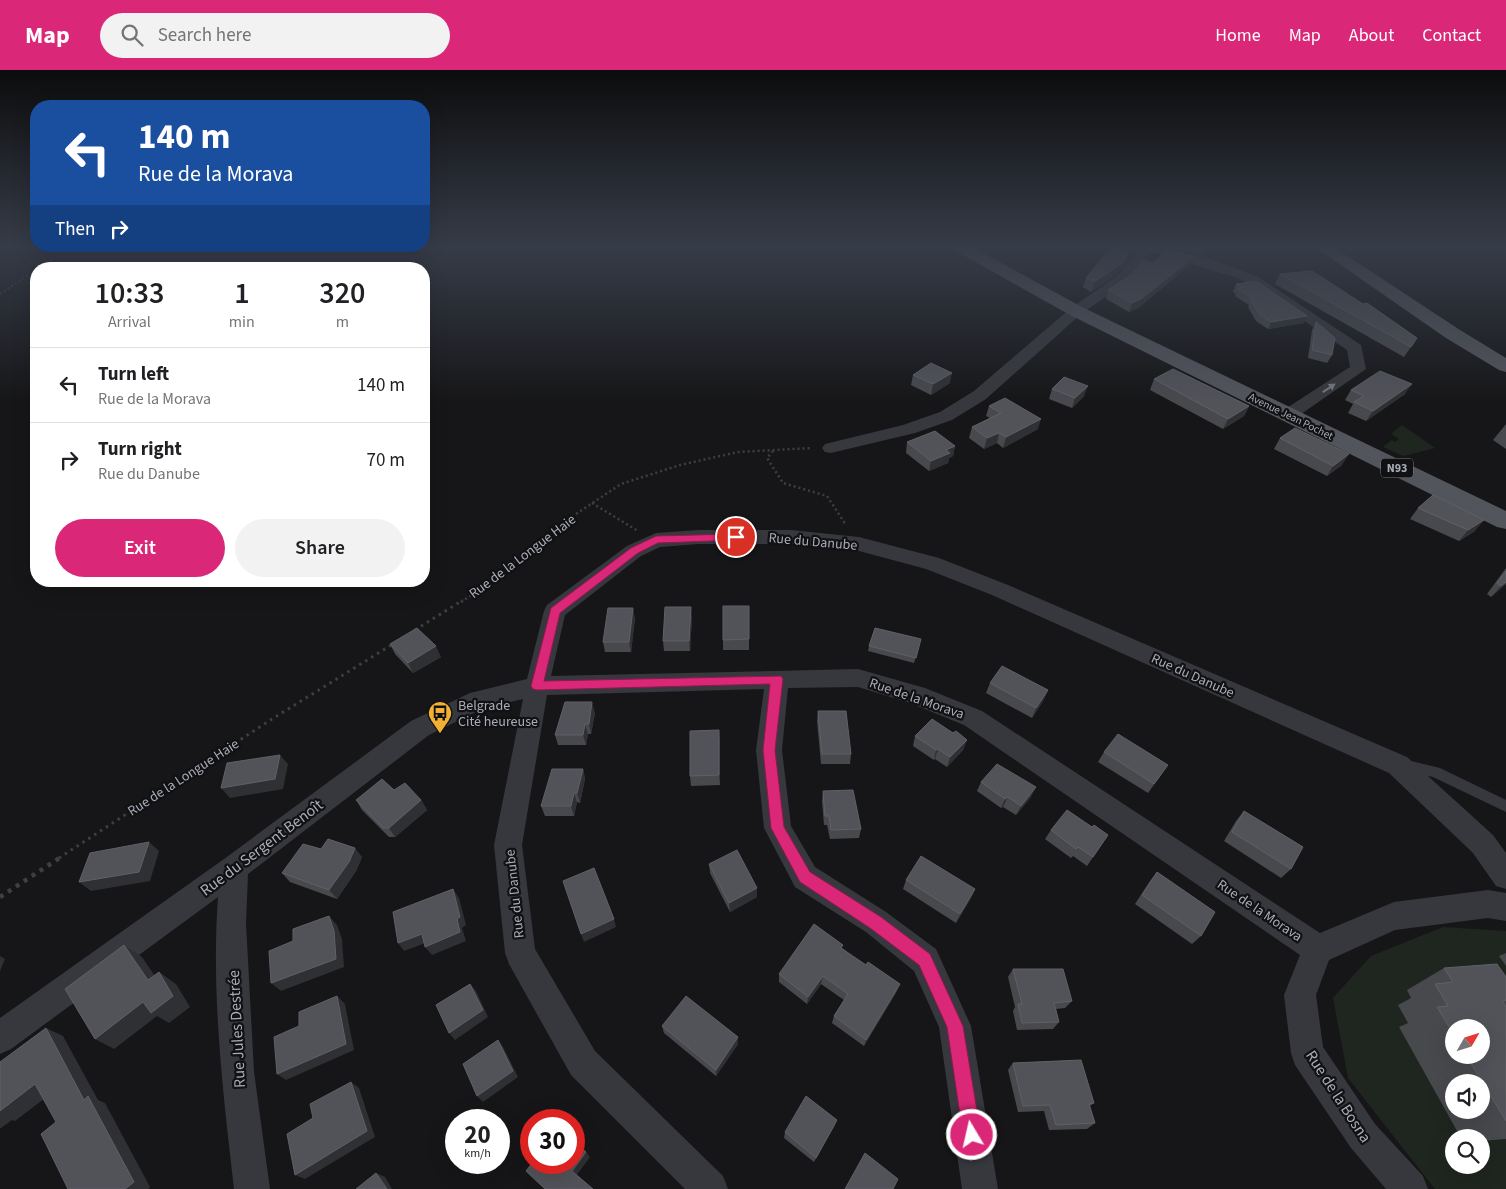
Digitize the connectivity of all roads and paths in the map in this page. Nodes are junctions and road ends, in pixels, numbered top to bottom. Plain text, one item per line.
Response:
1 (1055, 299) edge
2 (1093, 299) edge
3 (1282, 299) edge
4 (1401, 299) edge
5 (1076, 311) junction
6 (1506, 366) edge
7 (1288, 415) junction
8 (831, 448) joint
9 (773, 450) junction
10 (592, 503) junction
11 (1506, 516) edge
12 (1506, 521) edge
13 (630, 526) dead end
14 (859, 544) junction
15 (411, 632) edge
16 (395, 643) edge
17 (777, 679) junction
18 (537, 686) junction
19 (1398, 765) junction
20 (1506, 806) edge
21 (234, 868) junction
22 (1506, 876) edge
23 (0, 897) edge
24 (1506, 907) edge
25 (1318, 949) junction
26 (0, 1038) edge
27 (252, 1189) edge
28 (710, 1189) edge
29 (980, 1189) edge
30 (1410, 1189) edge

1 - 5 main road, N93
2 - 5 street
7 -> 3 street
4 - 6 main road
5 - 7 main road, Avenue Jean Pochet / N93
5 - 8 street
7 - 11 main road, N93
7 - 12 main road, Avenue Jean Pochet / N93
8 - 9 path, Rue de la Longue Haie
9 - 10 path, Rue de la Longue Haie
9 - 14 path
10 - 13 path
10 - 15 path, Rue de la Longue Haie
14 - 18 street, Rue du Danube
14 - 19 street, Rue du Danube
16 - 23 path, Rue de la Longue Haie
17 - 18 street, Rue de la Morava
17 - 25 street, Rue de la Morava
17 - 29 street
18 - 21 street, Rue du Sergent Benoît
18 - 28 street, Rue du Danube
19 - 20 lane
19 - 22 street, Rue du Danube
21 - 26 street, Rue du Sergent Benoît
21 - 27 street, Rue Jules Destrée
24 - 25 street
25 - 30 street, Rue de la Bosna

